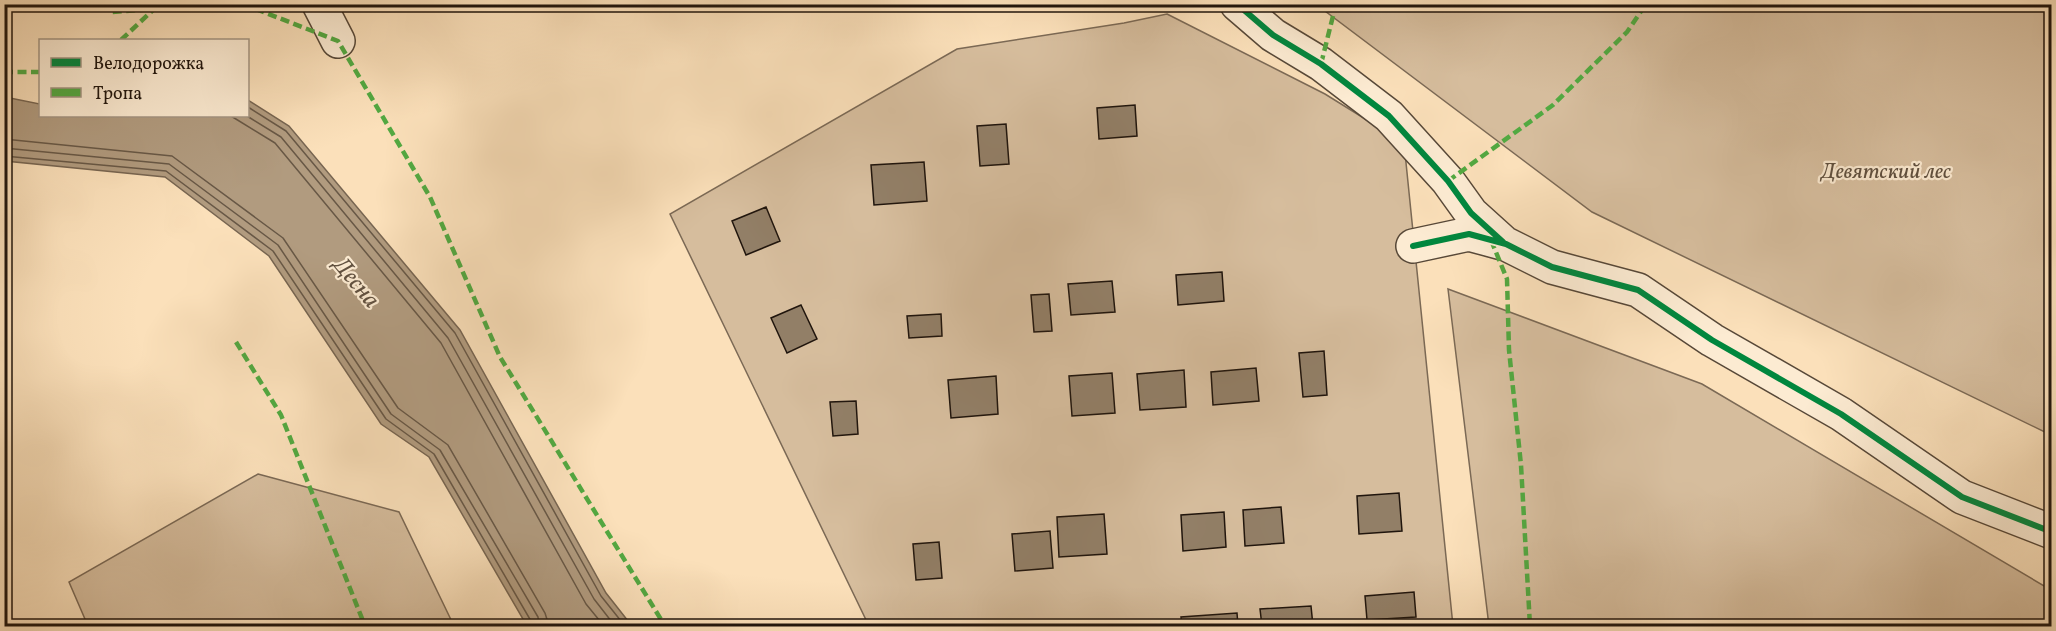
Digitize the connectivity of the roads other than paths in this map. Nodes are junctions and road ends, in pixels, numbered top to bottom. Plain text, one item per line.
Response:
1 (320, 4) edge
2 (1237, 4) edge
3 (338, 41) dead end
4 (1506, 244) junction
5 (1413, 246) dead end
6 (2052, 532) edge

1 - 3 street
2 - 4 street
4 - 5 street
4 - 6 street

